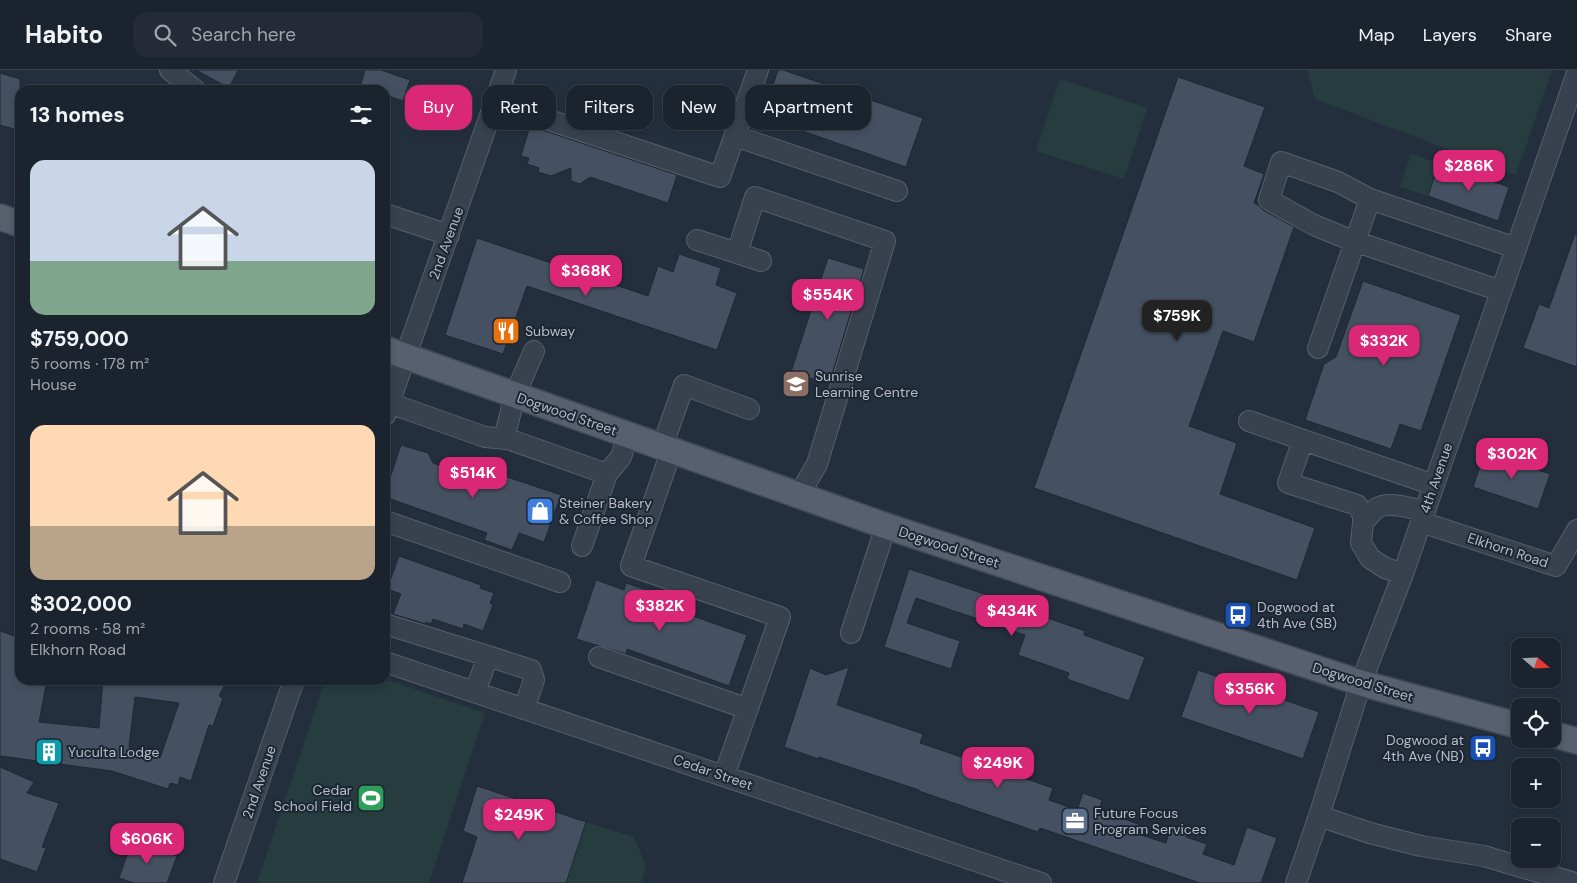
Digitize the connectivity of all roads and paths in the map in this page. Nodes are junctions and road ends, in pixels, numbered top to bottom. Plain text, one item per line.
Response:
1 (170, 70) edge
2 (506, 70) edge
3 (758, 70) edge
4 (1577, 73) edge
5 (190, 85) edge
6 (501, 85) edge
7 (556, 122) edge
8 (485, 130) edge
9 (735, 136) junction
10 (897, 191) dead end
11 (1370, 198) junction
12 (390, 216) edge
13 (0, 217) edge
14 (15, 222) edge
15 (449, 235) junction
16 (697, 240) dead end
17 (1355, 241) junction
18 (1516, 248) junction
19 (737, 253) junction
20 (761, 261) dead end
21 (1501, 291) junction
22 (1318, 348) dead end
23 (534, 351) dead end
24 (395, 352) edge
25 (390, 388) edge
26 (514, 395) junction
27 (749, 409) dead end
28 (390, 410) edge
29 (1249, 421) dead end
30 (628, 435) junction
31 (504, 439) junction
32 (1303, 440) junction
33 (667, 448) junction
34 (607, 474) junction
35 (1434, 485) junction
36 (798, 495) junction
37 (1423, 517) junction
38 (390, 523) edge
39 (1362, 523) junction
40 (886, 526) junction
41 (1577, 530) edge
42 (582, 546) dead end
43 (1403, 574) junction
44 (560, 582) dead end
45 (390, 626) edge
46 (851, 634) dead end
47 (488, 656) junction
48 (599, 658) dead end
49 (390, 664) edge
50 (1361, 683) junction
51 (292, 685) edge
52 (475, 692) junction
53 (524, 709) junction
54 (748, 709) junction
55 (1511, 724) edge
56 (1561, 737) edge
57 (1577, 741) edge
58 (724, 776) junction
59 (1319, 816) junction
60 (224, 883) edge
61 (1040, 883) edge
62 (1296, 883) edge
63 (1575, 883) edge

1 - 5 street
2 - 6 street, 2nd Avenue
3 - 9 street
4 - 18 street, 4th Avenue
7 - 9 street
8 - 15 street, 2nd Avenue
9 - 10 street
11 - 17 street
11 - 17 street
11 - 18 street
12 - 15 street
13 - 14 main road
15 - 24 street, 2nd Avenue
16 - 19 street
17 - 21 street
17 - 22 street
18 - 21 street, 4th Avenue
19 - 20 street
19 - 36 street
21 - 35 street, 4th Avenue
23 - 26 street
24 - 25 street, 2nd Avenue
24 - 26 main road, Dogwood Street
26 - 30 main road, Dogwood Street
26 - 31 street
27 - 33 street
28 - 31 street
29 - 32 street
30 - 33 main road, Dogwood Street
30 - 34 street
31 - 34 street
32 - 35 street
32 - 39 street
33 - 36 main road, Dogwood Street
33 - 54 street
34 - 42 street
35 - 37 street, 4th Avenue
36 - 40 main road, Dogwood Street
37 - 39 street
37 - 41 street, Elkhorn Road
37 - 43 street, 4th Avenue
38 - 44 street
39 - 43 street
40 - 46 street
40 - 50 main road, Dogwood Street
43 - 50 street, 4th Avenue
45 - 47 street
47 - 52 street
47 - 53 street
48 - 54 street
49 - 52 street, Cedar Street
50 - 55 main road, Dogwood Street
50 - 59 street, 4th Avenue
51 - 60 street, 2nd Avenue
52 - 53 street, Cedar Street
53 - 58 street, Cedar Street
54 - 58 street
56 - 57 main road
58 - 61 street, Cedar Street
59 - 62 street, 4th Avenue
59 - 63 street

